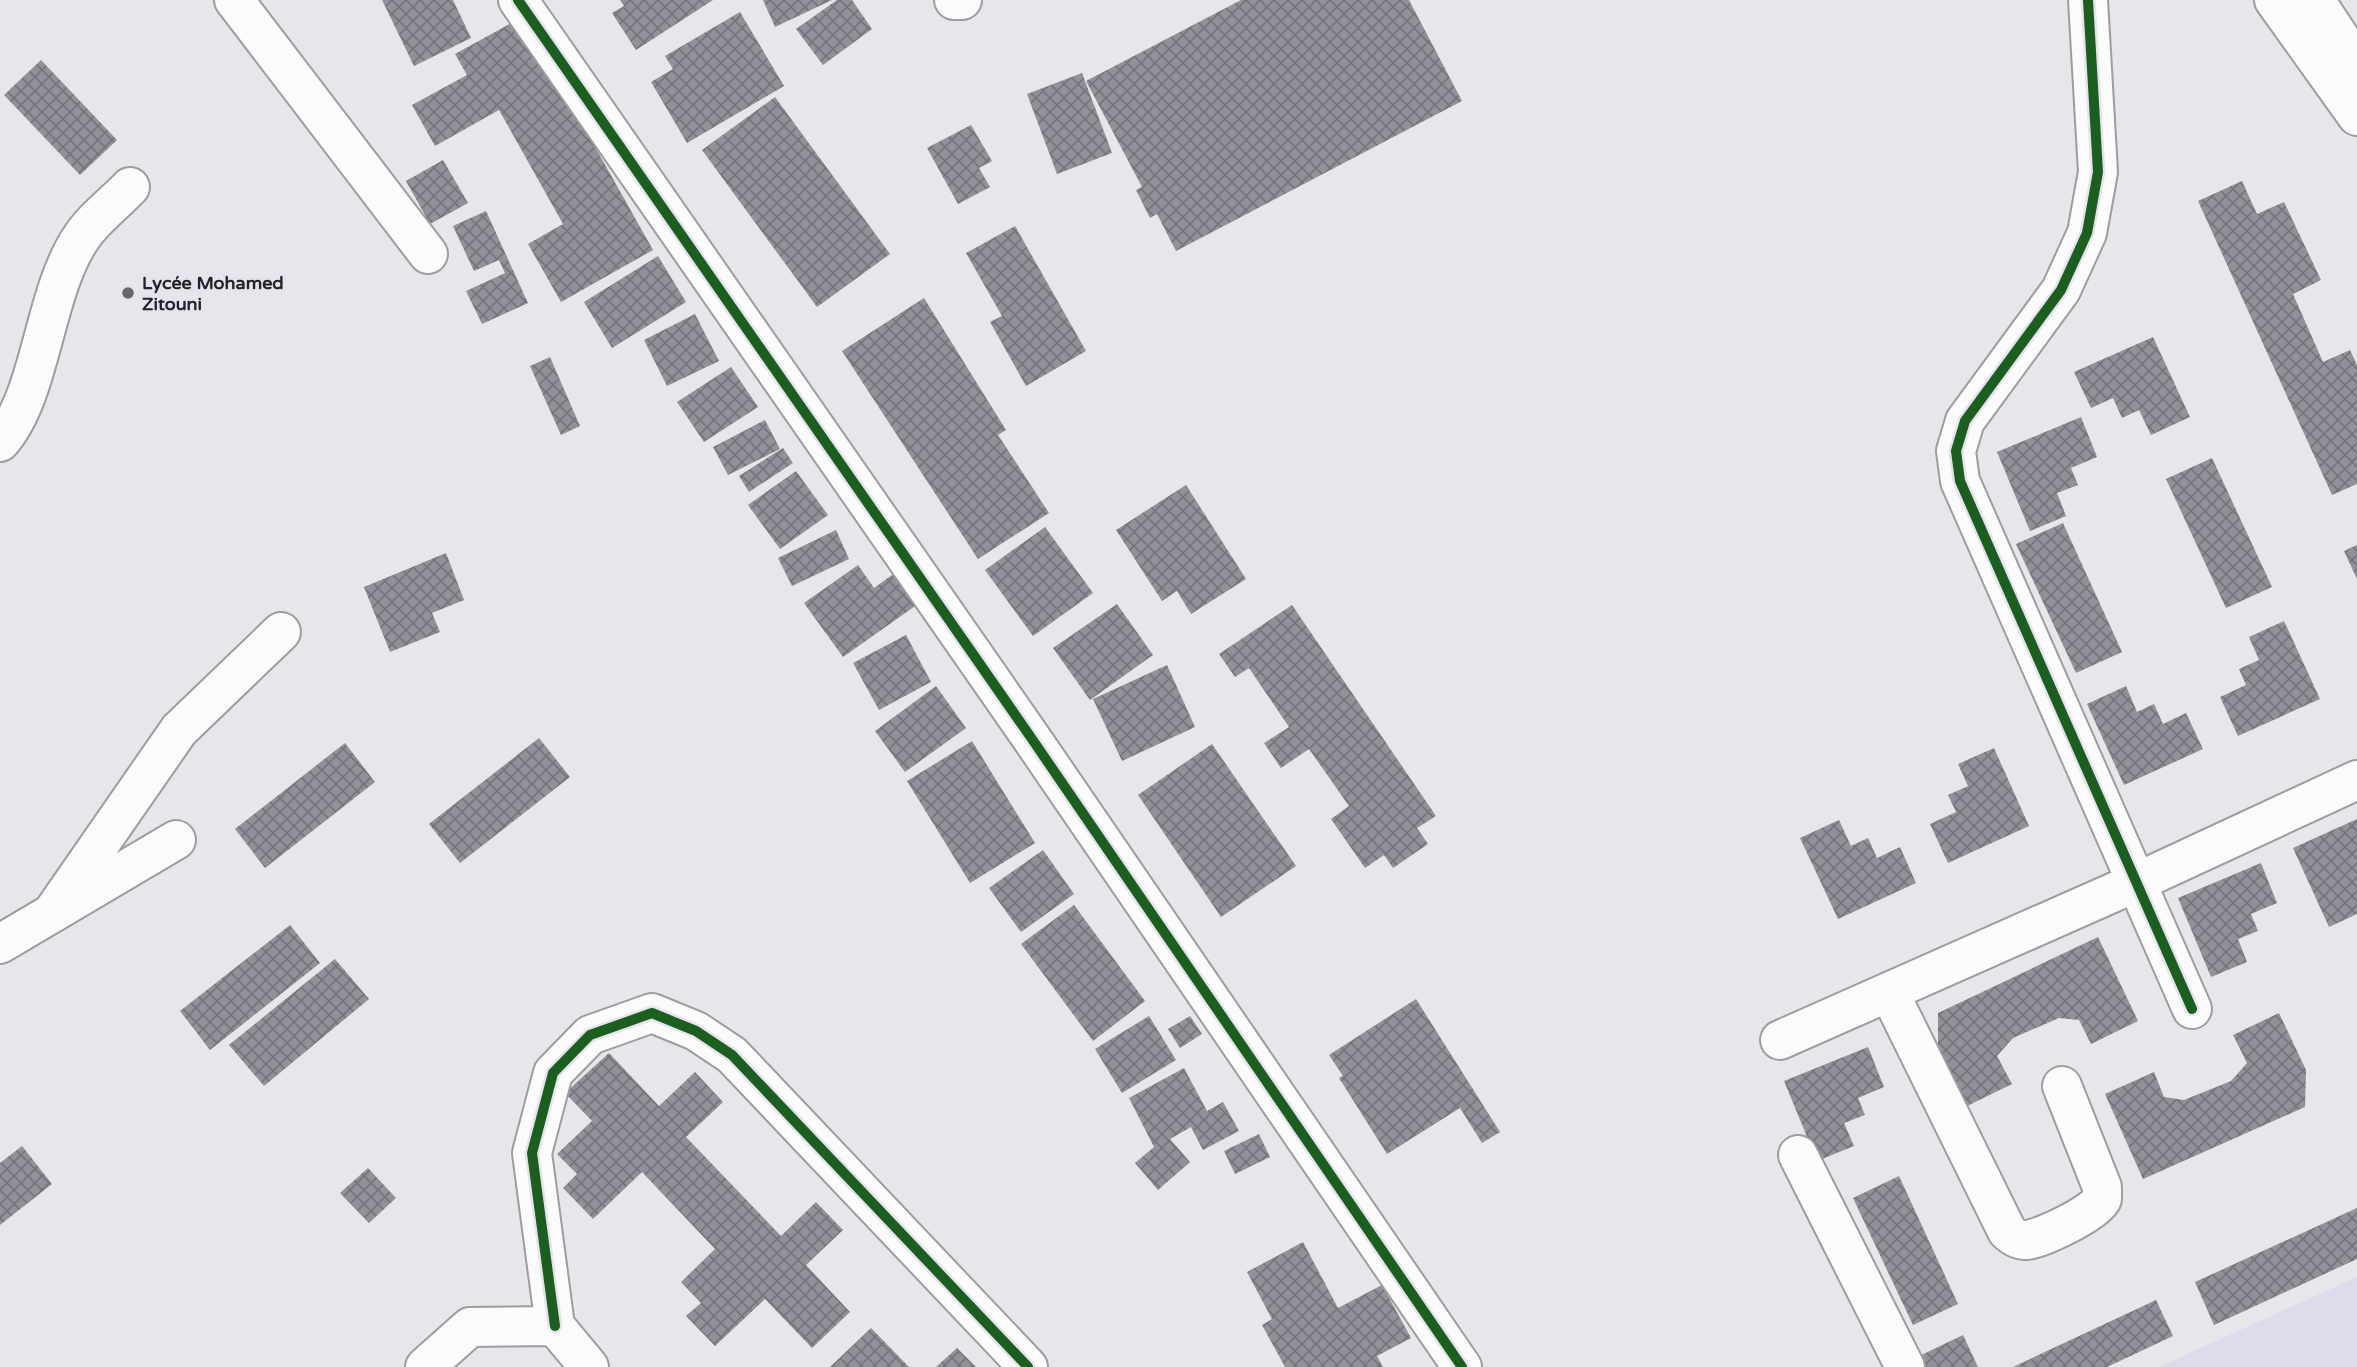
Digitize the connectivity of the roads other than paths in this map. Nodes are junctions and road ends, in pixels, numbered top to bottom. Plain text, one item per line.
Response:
1 (233, 0) edge
2 (518, 0) edge
3 (954, 0) edge
4 (962, 0) edge
5 (2088, 0) edge
6 (2274, 0) edge
7 (2315, 0) edge
8 (2357, 64) edge
9 (2357, 116) edge
10 (131, 187) dead end
11 (428, 254) dead end
12 (0, 442) edge
13 (281, 632) dead end
14 (2357, 779) edge
15 (176, 840) dead end
16 (2137, 882) junction
17 (52, 913) junction
18 (0, 944) edge
19 (1889, 992) junction
20 (2192, 1009) dead end
21 (1780, 1040) dead end
22 (2062, 1086) dead end
23 (1798, 1155) dead end
24 (555, 1326) junction
25 (425, 1367) edge
26 (589, 1367) edge
27 (1028, 1367) edge
28 (1462, 1367) edge
29 (1905, 1367) edge

1 - 11 street
2 - 28 street
3 - 4 street
5 - 16 street
6 - 9 street
7 - 8 street
10 - 12 street
13 - 17 street
14 - 16 street
15 - 17 street
16 - 19 street
16 - 20 street
17 - 18 street
19 - 21 street
19 - 22 street
23 - 29 street
24 - 25 street
24 - 26 street
24 - 27 street

